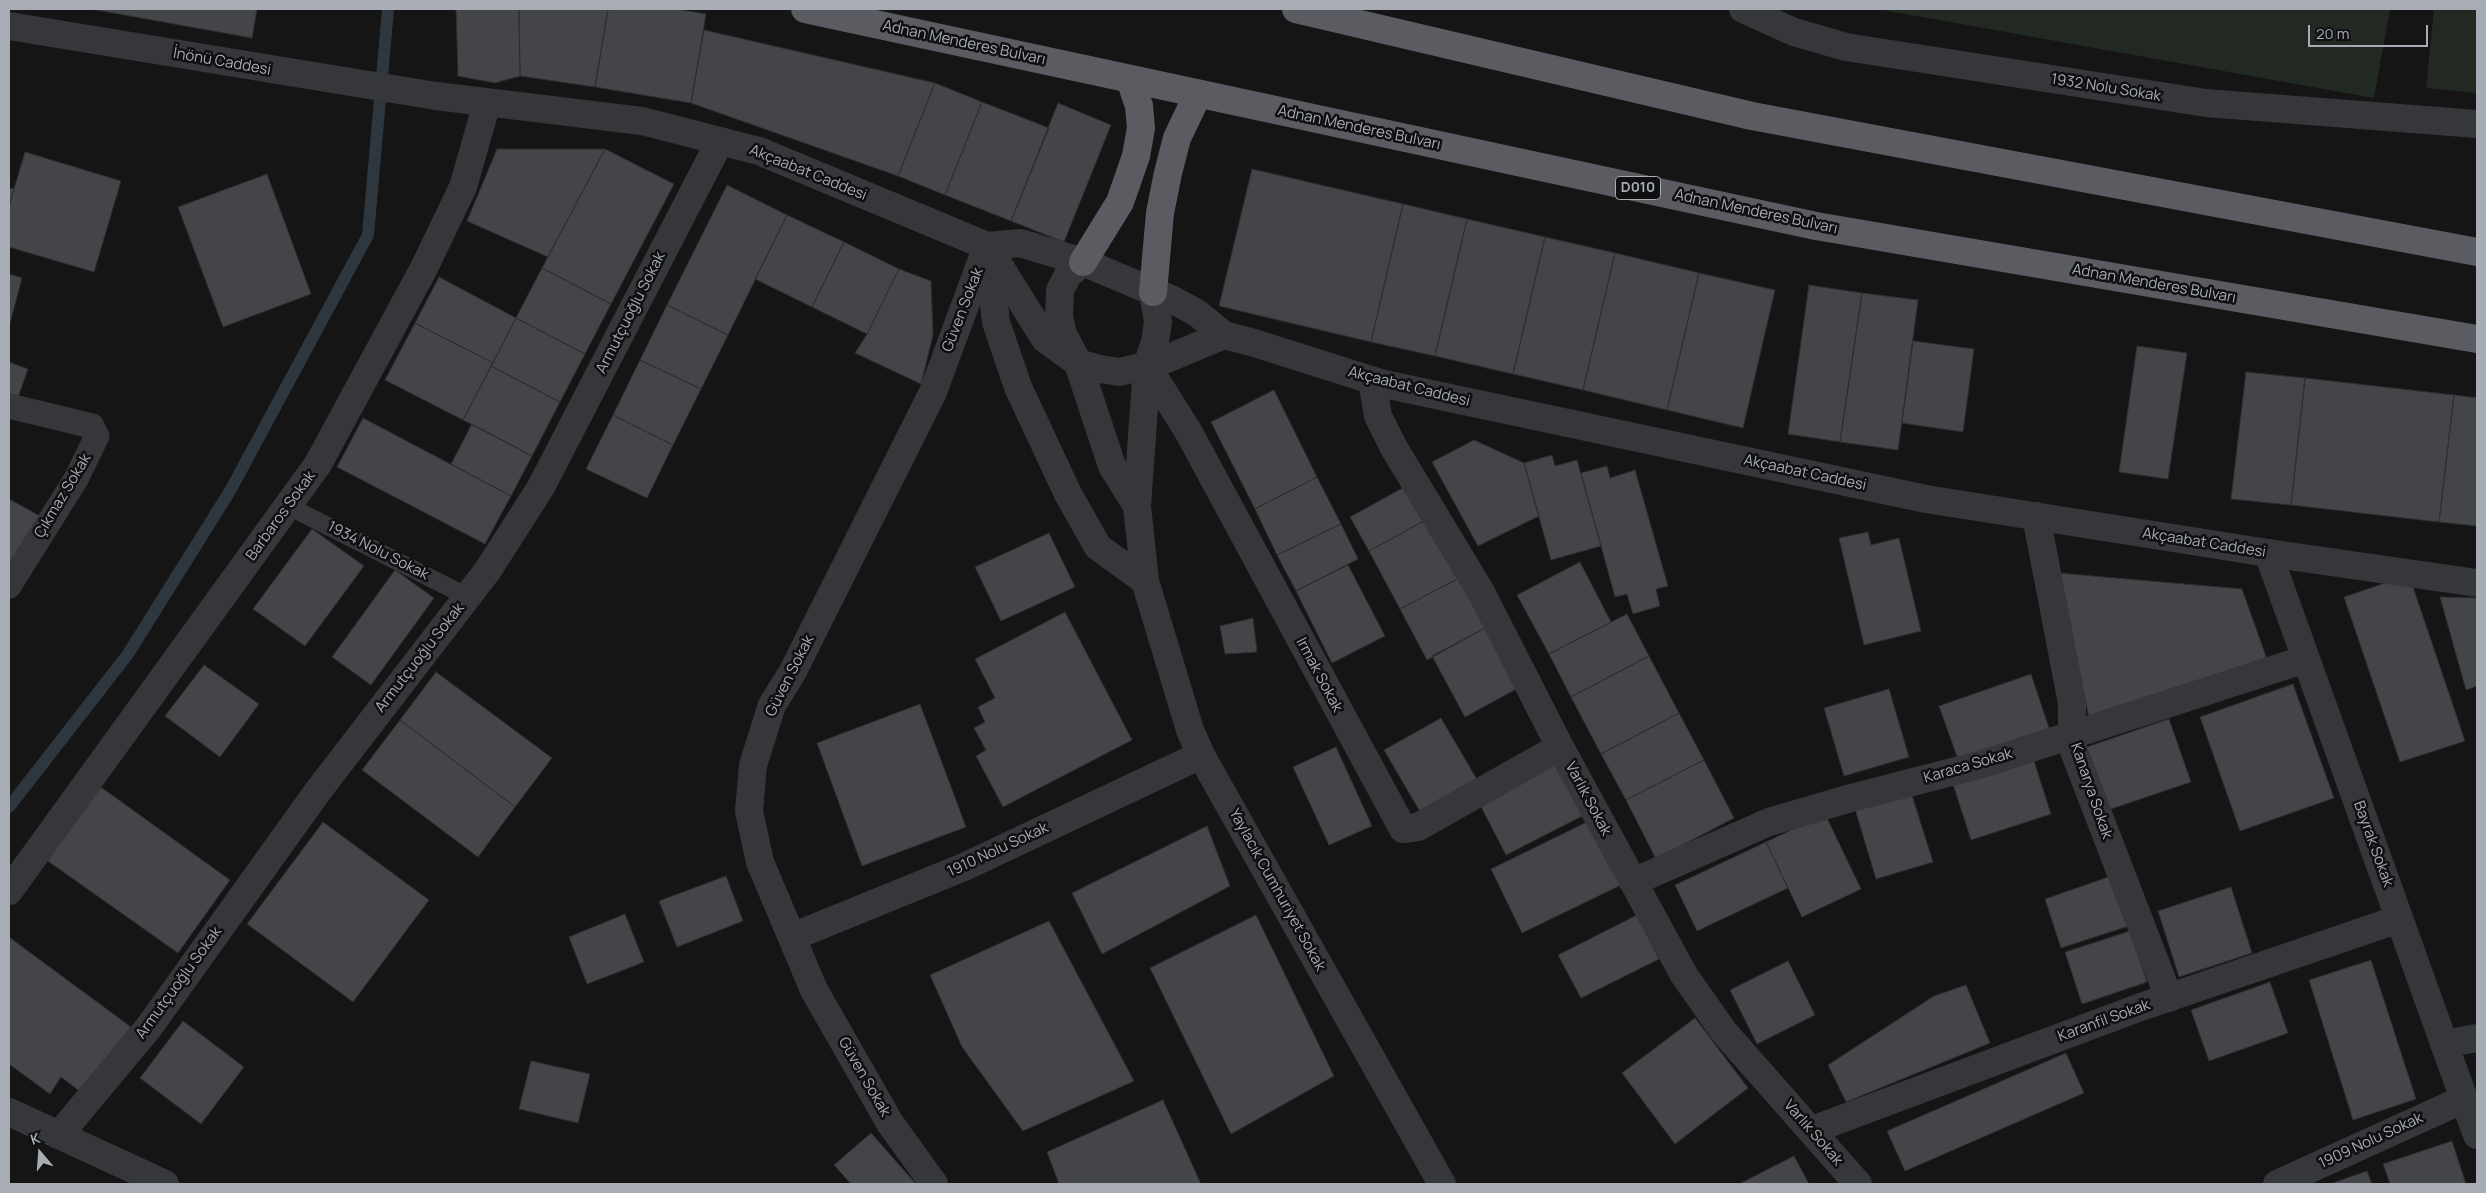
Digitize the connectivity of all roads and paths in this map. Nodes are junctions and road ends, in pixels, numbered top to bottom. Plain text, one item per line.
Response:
1 (805, 9) edge
2 (1296, 9) edge
3 (1742, 9) edge
4 (1341, 14) edge
5 (9, 26) edge
6 (1130, 79) junction
7 (1198, 94) junction
8 (436, 96) joint
9 (487, 103) junction
10 (2477, 124) edge
11 (720, 141) junction
12 (987, 246) junction
13 (2477, 252) edge
14 (1083, 262) junction
15 (1153, 292) junction
16 (1224, 336) junction
17 (2477, 339) edge
18 (1078, 363) junction
19 (1147, 366) junction
20 (1372, 380) junction
21 (9, 406) edge
22 (288, 506) junction
23 (1137, 506) junction
24 (2036, 516) junction
25 (2268, 553) junction
26 (1145, 581) junction
27 (2477, 583) edge
28 (9, 586) edge
29 (468, 597) junction
30 (2306, 659) junction
31 (2072, 734) junction
32 (1560, 747) junction
33 (1201, 756) junction
34 (1633, 882) junction
35 (9, 891) edge
36 (2400, 919) junction
37 (792, 938) junction
38 (2169, 998) junction
39 (2477, 1038) edge
40 (2444, 1044) junction
41 (2464, 1099) junction
42 (9, 1112) edge
43 (1812, 1130) junction
44 (59, 1135) junction
45 (2477, 1135) edge
46 (165, 1184) edge
47 (934, 1184) edge
48 (1442, 1184) edge
49 (1858, 1184) edge
50 (2277, 1184) edge

1 - 6 highway, Adnan Menderes Bulvarı / D010
2 - 4 highway
3 - 10 street, 1932 Nolu Sokak
4 - 13 highway
5 - 8 street, İnönü Caddesi
6 - 7 highway, Adnan Menderes Bulvarı / D010
6 - 14 highway
7 - 15 highway
7 - 17 highway, Adnan Menderes Bulvarı / D010
8 - 9 street, Akçaabat Caddesi
9 - 11 street, Akçaabat Caddesi
9 - 22 street, Barbaros Sokak
11 - 12 street, Akçaabat Caddesi
11 - 29 street, Armutçuoğlu Sokak
12 - 14 street, Akçaabat Caddesi
12 - 18 street
12 - 26 street
12 - 37 street, Güven Sokak
14 - 15 street, Akçaabat Caddesi
14 - 18 street
15 - 16 street, Akçaabat Caddesi
15 - 19 street
16 - 19 street
16 - 20 street, Akçaabat Caddesi
18 - 19 street
18 - 23 street, Yaylacık Cumhuriyet Sokak
19 - 23 street, Yaylacık Cumhuriyet Sokak
19 - 32 street, Irmak Sokak
20 - 24 street, Akçaabat Caddesi
20 - 32 street, Varlık Sokak
21 - 28 street, Çıkmaz Sokak
22 - 29 lane, 1934 Nolu Sokak
22 - 35 street, Barbaros Sokak
23 - 26 street, Yaylacık Cumhuriyet Sokak
24 - 25 street, Akçaabat Caddesi
24 - 31 street, Kanarya Sokak
25 - 27 street, Akçaabat Caddesi
25 - 30 street, Bayrak Sokak
26 - 33 street, Yaylacık Cumhuriyet Sokak
29 - 44 street, Armutçuoğlu Sokak
30 - 31 street, Karaca Sokak
30 - 36 street, Bayrak Sokak
31 - 34 street, Karaca Sokak
31 - 38 street, Kanarya Sokak
32 - 34 street, Varlık Sokak
33 - 37 street, 1910 Nolu Sokak
33 - 48 street, Yaylacık Cumhuriyet Sokak
34 - 43 street, Varlık Sokak
36 - 38 street, Karanfil Sokak
36 - 40 street, Bayrak Sokak
37 - 47 street, Güven Sokak
38 - 43 street, Karanfil Sokak
39 - 40 street
40 - 41 street, Bayrak Sokak
41 - 45 street, Bayrak Sokak
41 - 50 street, 1909 Nolu Sokak
42 - 44 street
43 - 49 street, Varlık Sokak
44 - 46 street

